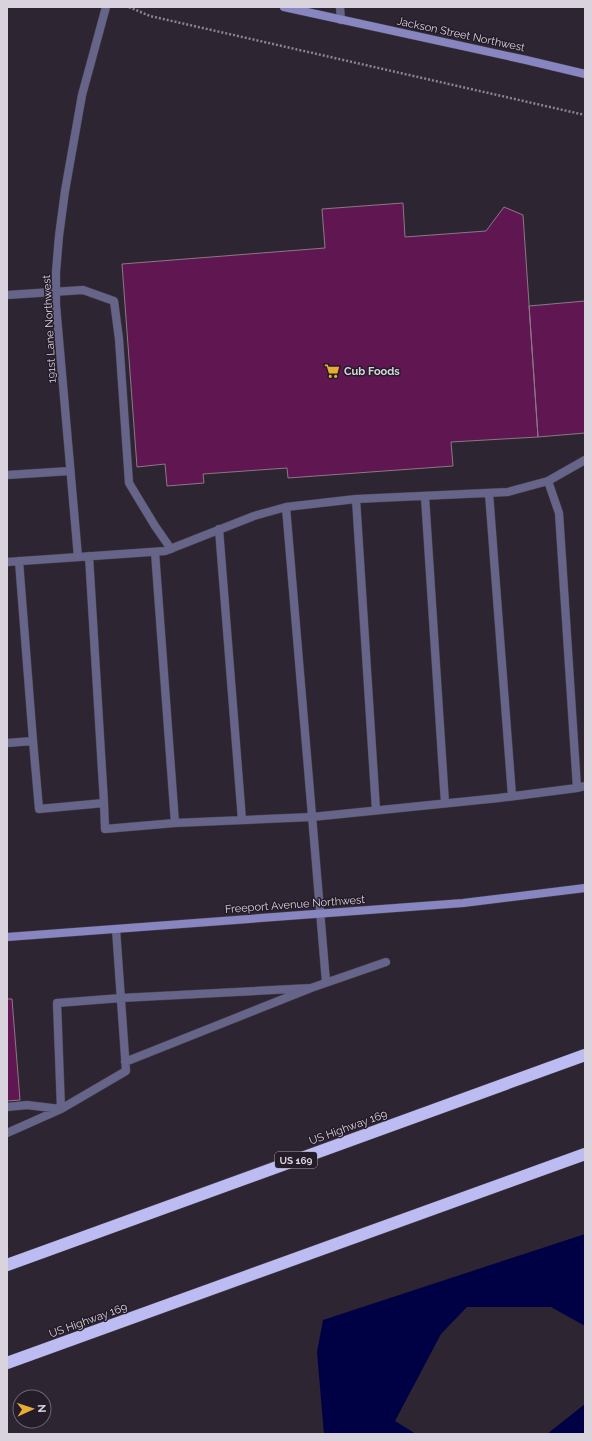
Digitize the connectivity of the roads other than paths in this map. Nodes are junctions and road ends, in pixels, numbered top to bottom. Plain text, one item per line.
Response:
1 (106, 7) edge
2 (284, 7) edge
3 (340, 7) edge
4 (341, 20) junction
5 (585, 74) edge
6 (56, 291) junction
7 (7, 295) edge
8 (585, 460) edge
9 (70, 471) junction
10 (7, 475) edge
11 (548, 481) junction
12 (489, 493) junction
13 (425, 497) junction
14 (356, 499) junction
15 (286, 507) junction
16 (219, 529) junction
17 (171, 549) junction
18 (155, 552) junction
19 (89, 556) junction
20 (78, 557) junction
21 (19, 561) junction
22 (7, 562) edge
23 (33, 741) junction
24 (7, 743) edge
25 (581, 787) edge
26 (512, 796) junction
27 (104, 803) junction
28 (445, 803) junction
29 (376, 810) junction
30 (312, 816) junction
31 (242, 820) junction
32 (175, 823) junction
33 (585, 888) edge
34 (320, 914) junction
35 (116, 929) junction
36 (7, 937) edge
37 (386, 962) dead end
38 (326, 982) junction
39 (311, 988) junction
40 (121, 998) junction
41 (585, 1055) edge
42 (125, 1062) junction
43 (7, 1107) edge
44 (61, 1109) junction
45 (7, 1134) edge
46 (585, 1154) edge
47 (7, 1265) edge
48 (7, 1363) edge

1 - 6 street, 191st Lane Northwest
2 - 4 street, Jackson Street Northwest
3 - 4 street
4 - 5 street, Jackson Street Northwest
6 - 7 street
6 - 9 street, 191st Lane Northwest
6 - 17 street
8 - 11 street
9 - 10 street
9 - 20 street, 191st Lane Northwest
11 - 12 street
11 - 25 street
12 - 13 street
12 - 26 street
13 - 14 street
13 - 28 street
14 - 15 street
14 - 29 street
15 - 16 street
15 - 30 street
16 - 17 street
16 - 31 street
17 - 18 street
18 - 19 street
18 - 32 street
19 - 20 street
19 - 27 street
20 - 21 street
21 - 22 street
21 - 23 street
23 - 24 street
23 - 27 street
25 - 26 street
26 - 28 street
27 - 32 street
28 - 29 street
29 - 30 street
30 - 31 street
30 - 34 street
31 - 32 street
33 - 34 street, Freeport Avenue Northwest
34 - 35 street, Freeport Avenue Northwest
34 - 38 street
35 - 36 street, Freeport Avenue Northwest
35 - 40 street
37 - 38 street
38 - 39 street
39 - 40 street
39 - 42 street
40 - 42 street
40 - 44 street
41 - 47 highway, US Highway 169 / US 169
42 - 44 street
43 - 44 street
44 - 45 street
46 - 48 highway, US Highway 169

